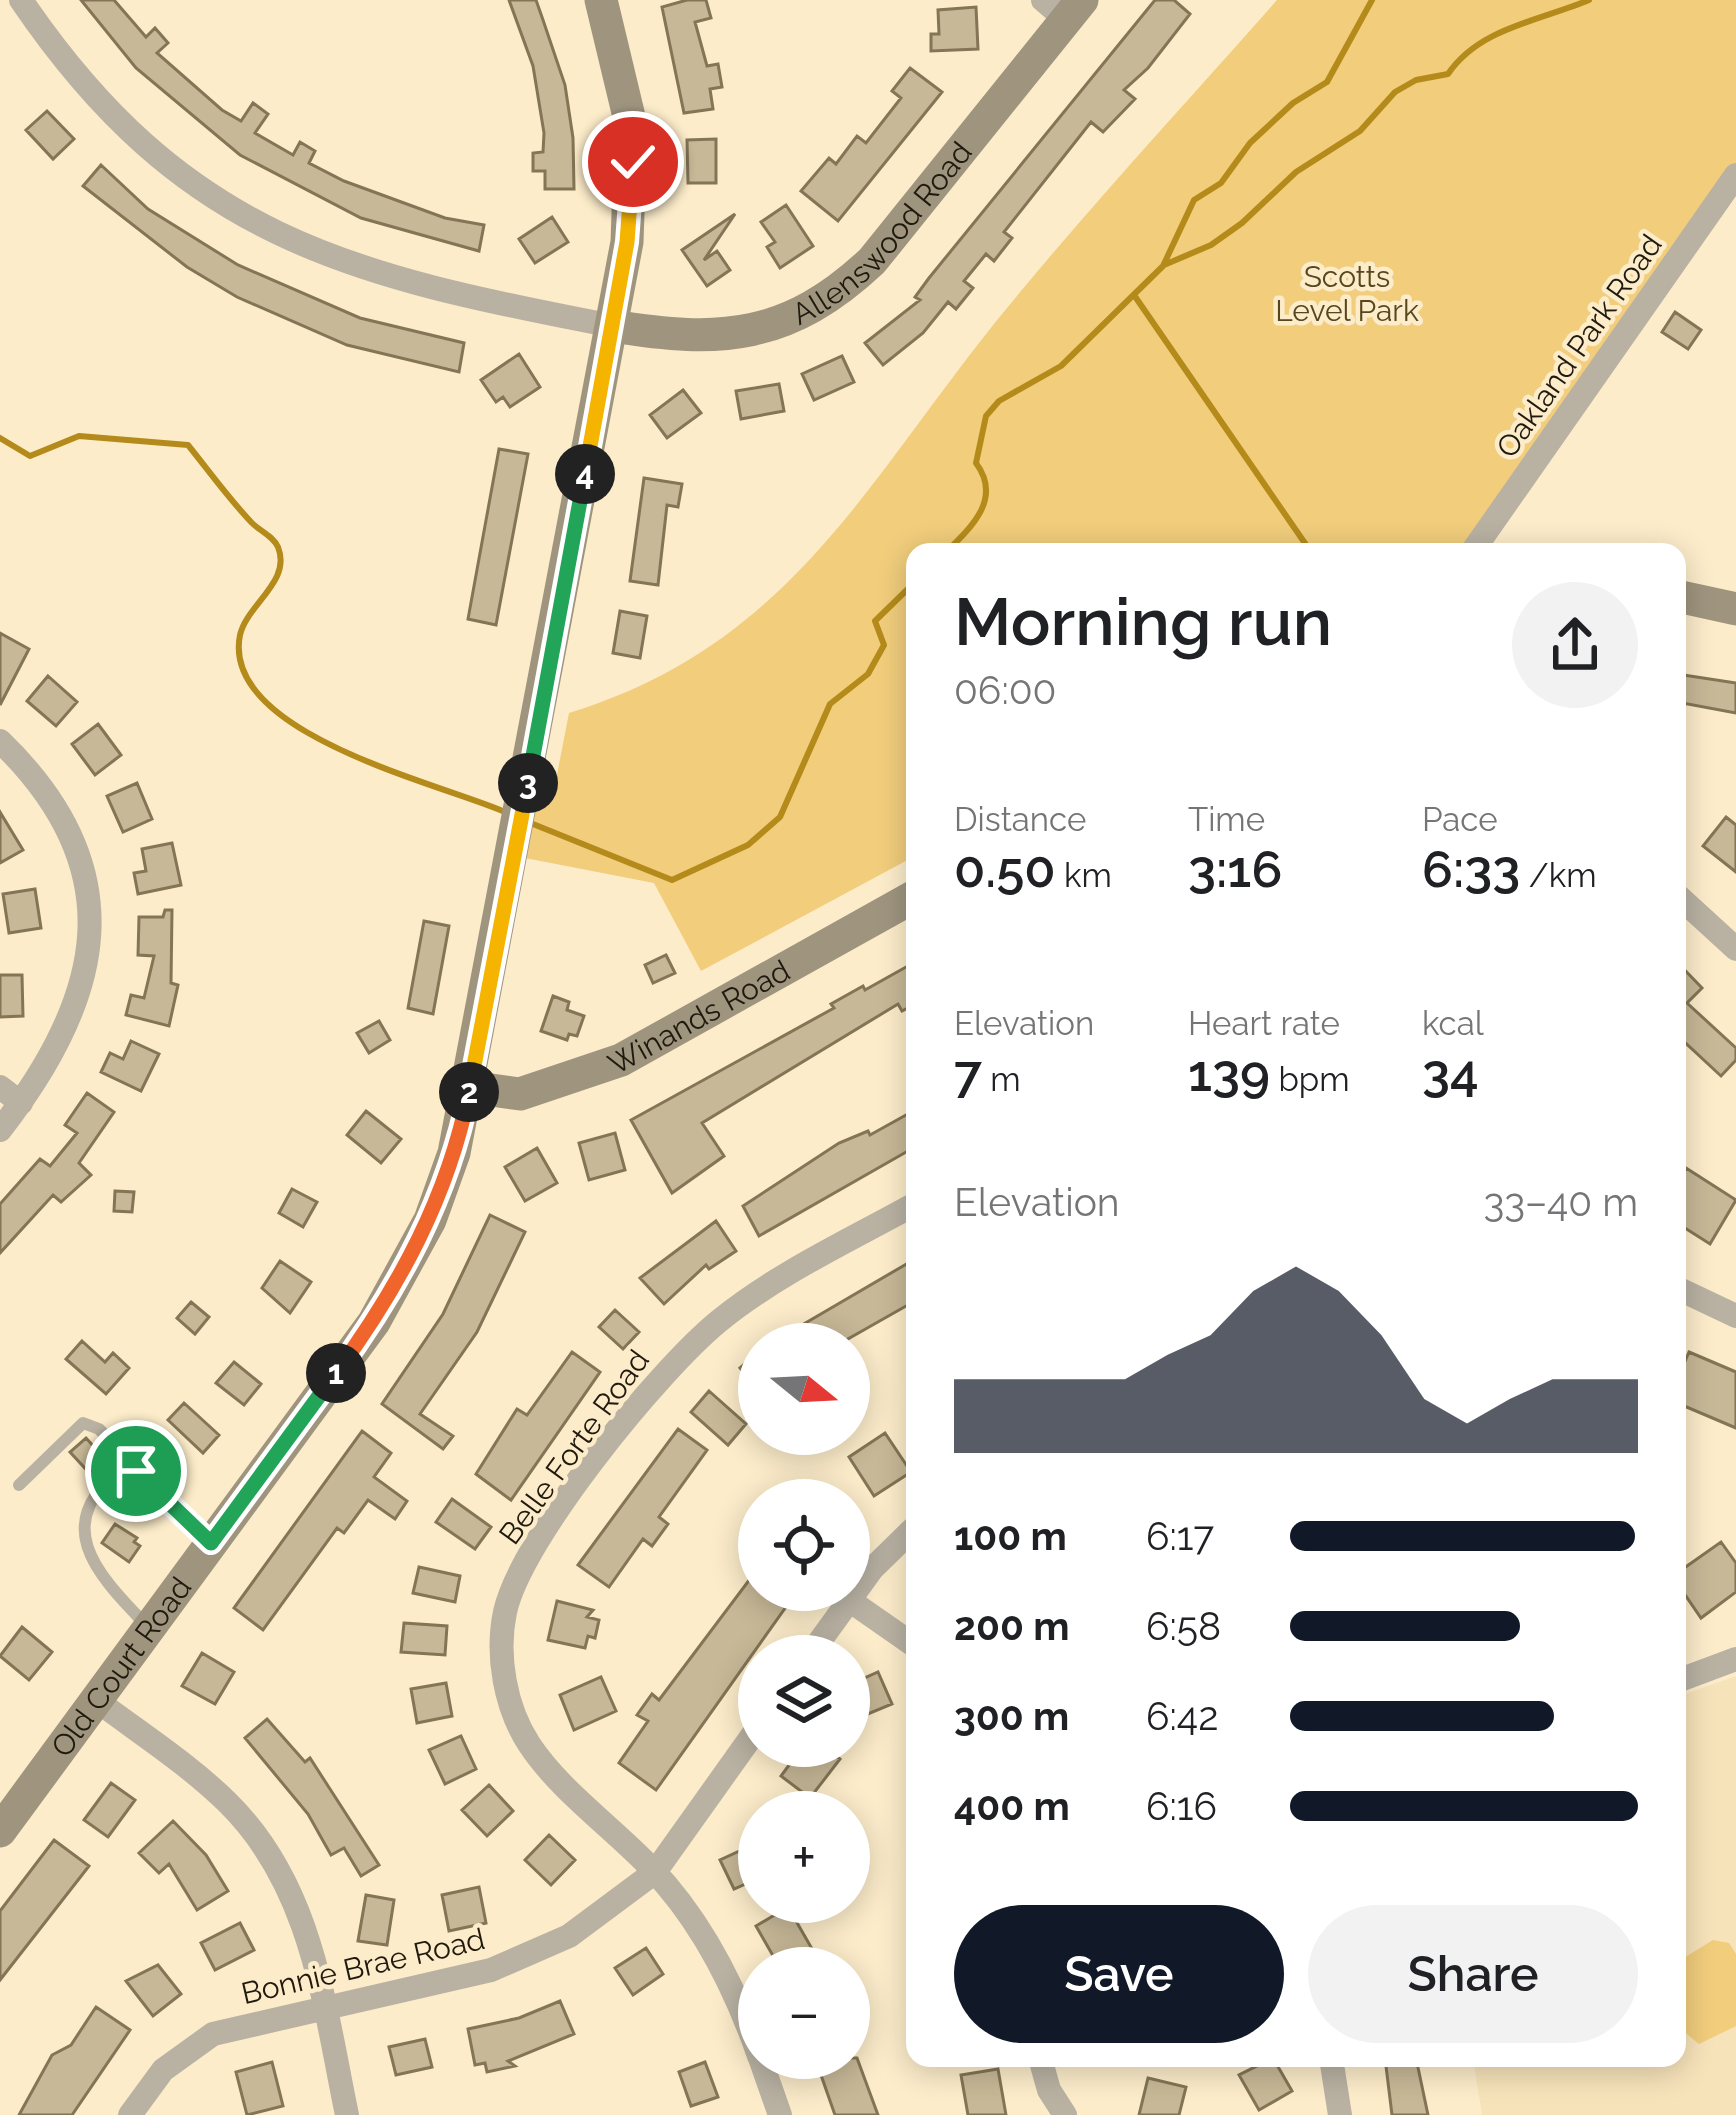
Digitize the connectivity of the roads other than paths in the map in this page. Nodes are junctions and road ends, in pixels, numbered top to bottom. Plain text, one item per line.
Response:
1 (21, 0) edge
2 (601, 0) edge
3 (1063, 6) edge
4 (1736, 175) edge
5 (613, 326) junction
6 (1478, 543) edge
7 (1686, 598) edge
8 (1736, 609) edge
9 (0, 741) edge
10 (906, 901) edge
11 (1686, 904) edge
12 (1736, 949) edge
13 (0, 1087) edge
14 (470, 1088) junction
15 (21, 1103) junction
16 (0, 1130) edge
17 (906, 1209) edge
18 (1686, 1292) edge
19 (1736, 1316) edge
20 (128, 1462) junction
21 (19, 1485) dead end
22 (906, 1537) edge
23 (211, 1543) junction
24 (870, 1577) edge
25 (865, 1611) edge
26 (149, 1628) junction
27 (906, 1640) edge
28 (1736, 1659) edge
29 (1686, 1678) edge
30 (95, 1700) junction
31 (738, 1755) edge
32 (0, 1831) edge
33 (655, 1872) junction
34 (325, 2005) junction
35 (738, 2005) edge
36 (1043, 2067) edge
37 (1332, 2067) edge
38 (767, 2079) edge
39 (130, 2115) edge
40 (346, 2115) edge
41 (780, 2115) edge
42 (1065, 2115) edge
43 (1340, 2115) edge

1 - 5 street
2 - 5 main road, Old Court Road
3 - 5 main road, Allenswood Road
4 - 6 street, Oakland Park Road
5 - 14 main road, Old Court Road
7 - 8 main road
9 - 15 street
10 - 14 main road, Winands Road
11 - 12 street
13 - 15 street
14 - 23 main road, Old Court Road
15 - 16 street
17 - 33 street, Belle Forte Road
18 - 19 street
20 - 21 lane
20 - 23 lane
20 - 26 lane
22 - 24 street
23 - 26 main road, Old Court Road
25 - 27 street
26 - 30 main road, Old Court Road
28 - 29 street
30 - 32 main road, Old Court Road
30 - 34 street
31 - 33 street, Bonnie Brae Road
33 - 34 street, Bonnie Brae Road
33 - 35 street, Belle Forte Road
34 - 39 street, Bonnie Brae Road
34 - 40 street
36 - 42 street
37 - 43 street
38 - 41 street, Belle Forte Road

